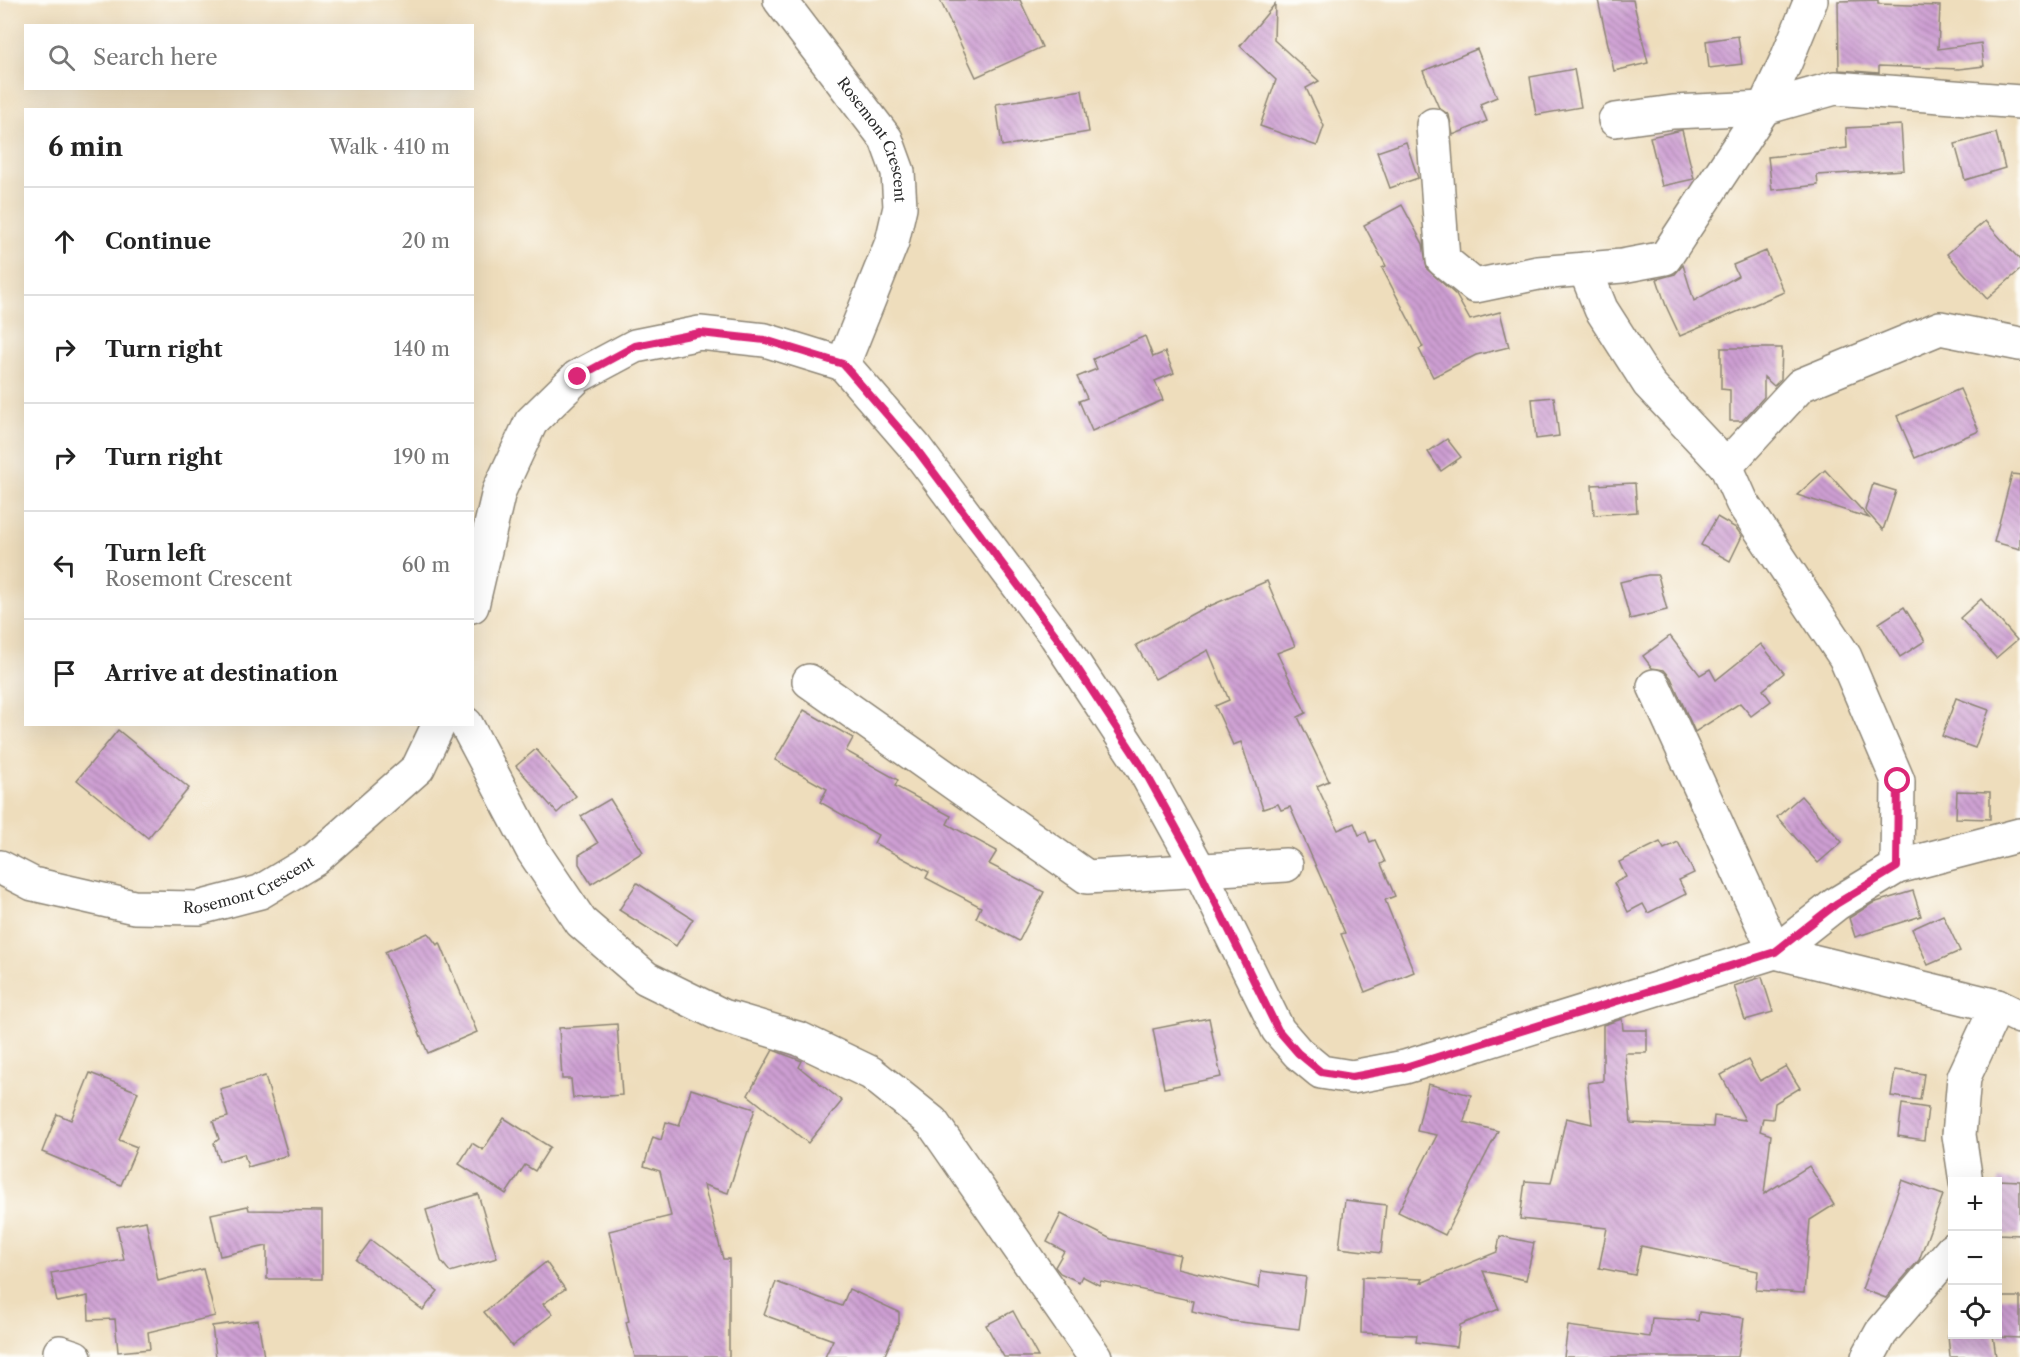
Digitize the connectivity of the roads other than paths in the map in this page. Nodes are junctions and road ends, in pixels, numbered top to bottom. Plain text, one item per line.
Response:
1 (780, 0) edge
2 (1811, 0) edge
3 (2020, 102) edge
4 (1764, 108) junction
5 (1615, 120) dead end
6 (1433, 125) dead end
7 (1585, 270) junction
8 (2020, 344) edge
9 (843, 364) junction
10 (1726, 466) junction
11 (474, 597) edge
12 (809, 681) dead end
13 (1654, 686) dead end
14 (438, 726) edge
15 (467, 726) edge
16 (2020, 836) edge
17 (1286, 865) dead end
18 (0, 867) edge
19 (1897, 867) junction
20 (1200, 871) junction
21 (1775, 952) junction
22 (2009, 1012) edge
23 (1965, 1177) edge
24 (1948, 1256) edge
25 (1095, 1357) edge
26 (1868, 1357) edge

1 - 9 street, Rosemont Crescent
2 - 4 street
3 - 4 street
4 - 5 street
4 - 7 street
6 - 7 street
7 - 10 street
8 - 10 street
9 - 11 street
9 - 20 street
10 - 19 street
12 - 20 street
13 - 21 street
14 - 18 street, Rosemont Crescent
15 - 25 street
16 - 19 street
17 - 20 street
19 - 21 street
20 - 21 street
21 - 22 street
22 - 23 street
24 - 26 street

